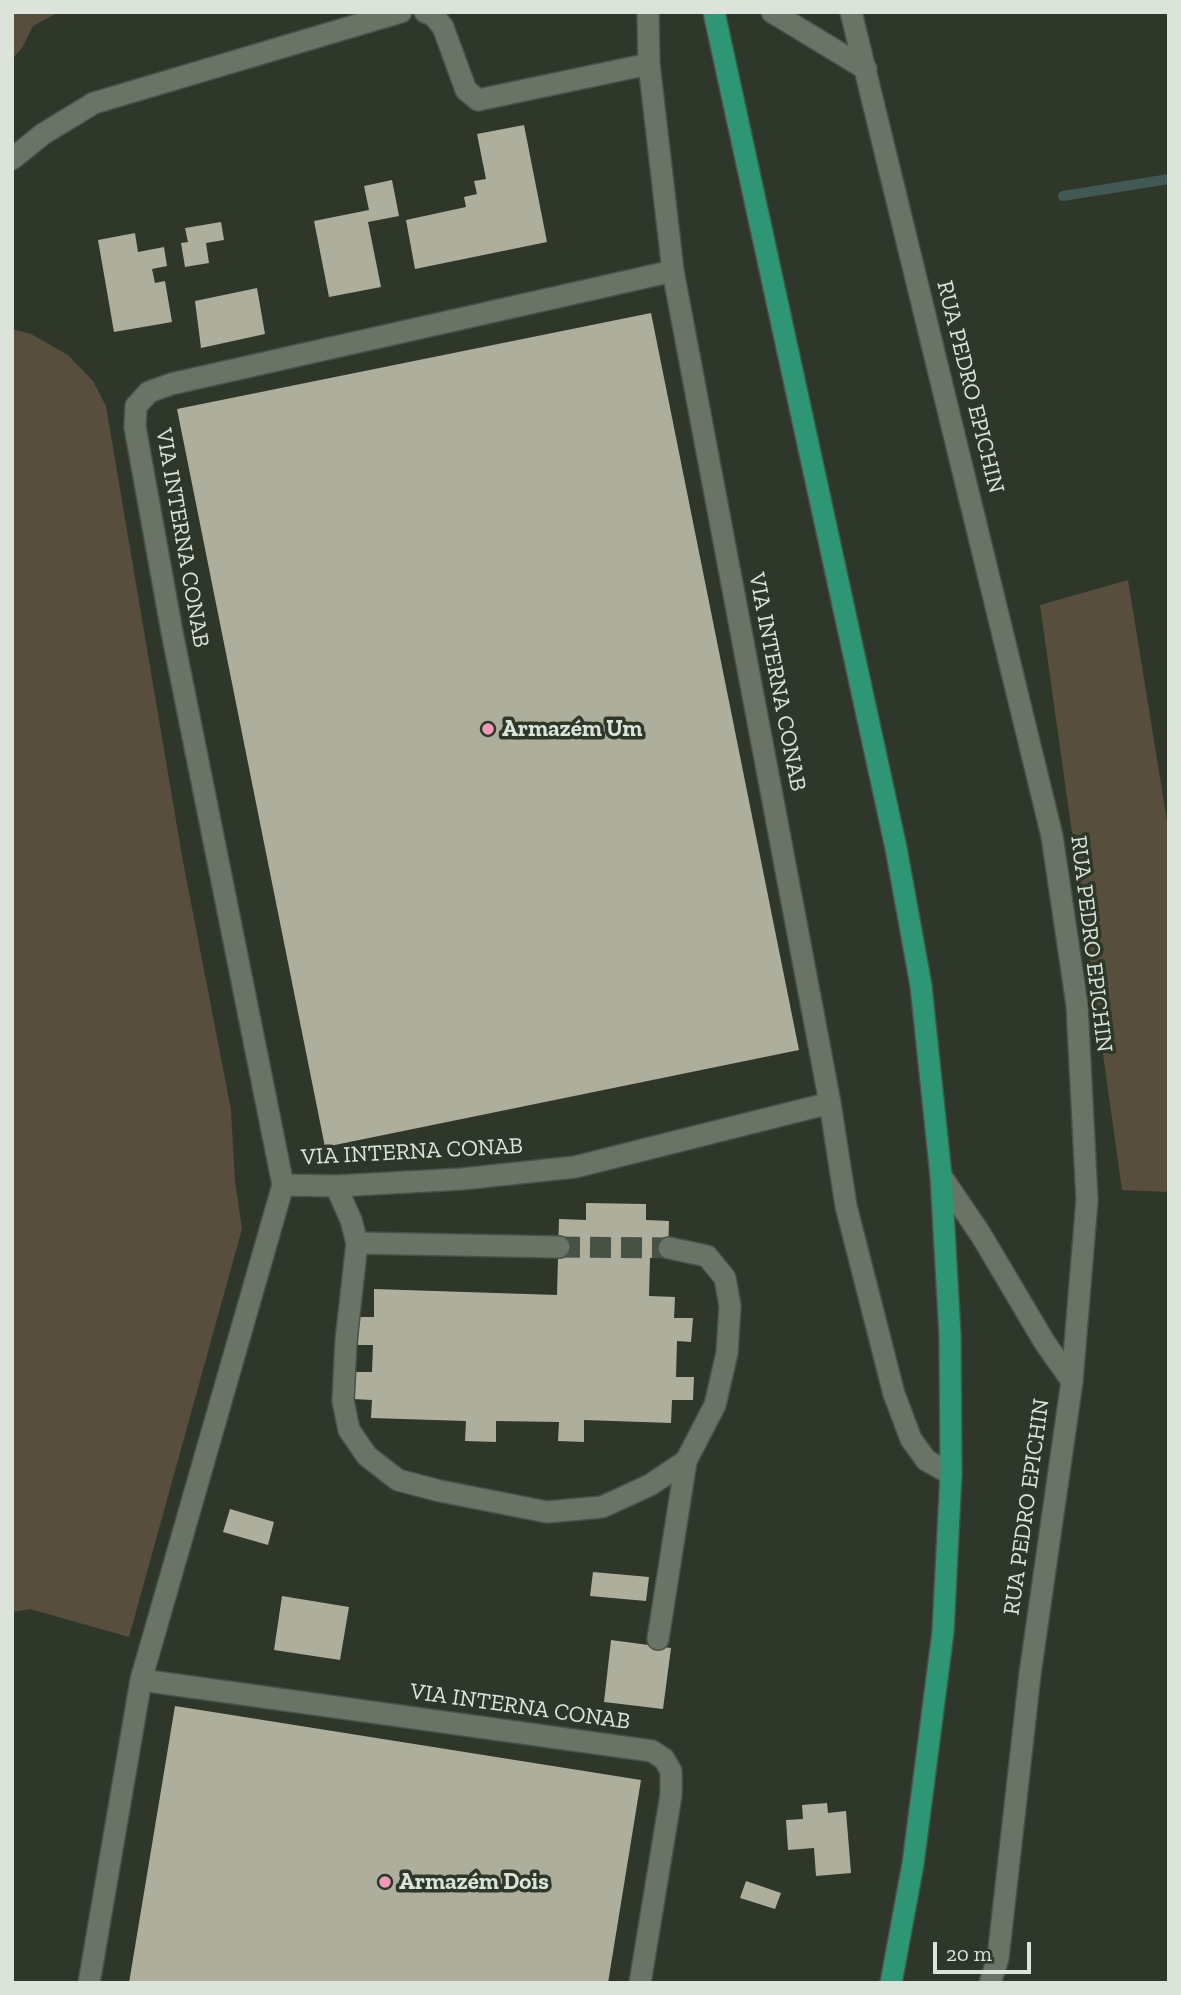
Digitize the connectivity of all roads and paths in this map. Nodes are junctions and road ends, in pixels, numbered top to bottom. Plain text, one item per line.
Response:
1 (401, 12) edge
2 (425, 12) edge
3 (648, 12) edge
4 (714, 12) edge
5 (772, 12) edge
6 (851, 12) edge
7 (649, 64) junction
8 (866, 69) junction
9 (12, 159) edge
10 (673, 271) junction
11 (830, 1104) junction
12 (942, 1176) junction
13 (283, 1185) junction
14 (336, 1186) junction
15 (357, 1243) junction
16 (559, 1247) tunnel mouth
17 (669, 1248) tunnel mouth
18 (1072, 1381) junction
19 (686, 1461) junction
20 (951, 1474) junction
21 (658, 1639) dead end
22 (141, 1680) junction
23 (89, 1983) edge
24 (640, 1983) edge
25 (891, 1983) edge
26 (990, 1983) edge

1 - 9 street
2 - 7 street
3 - 7 street, VIA INTERNA CONAB
4 - 12 main road
5 - 8 street
6 - 8 street, RUA PEDRO EPICHIN
7 - 10 street, VIA INTERNA CONAB
8 - 18 street, RUA PEDRO EPICHIN
10 - 11 street, VIA INTERNA CONAB
10 - 13 street, VIA INTERNA CONAB
11 - 14 street, VIA INTERNA CONAB
11 - 20 street, VIA INTERNA CONAB
12 - 18 street
12 - 20 main road
13 - 14 street, VIA INTERNA CONAB
13 - 22 street, VIA INTERNA CONAB
14 - 15 street
15 - 16 street
15 - 19 street
17 - 19 street
18 - 26 street, RUA PEDRO EPICHIN
19 - 21 street
20 - 25 main road
22 - 23 street, VIA INTERNA CONAB
22 - 24 street, VIA INTERNA CONAB

